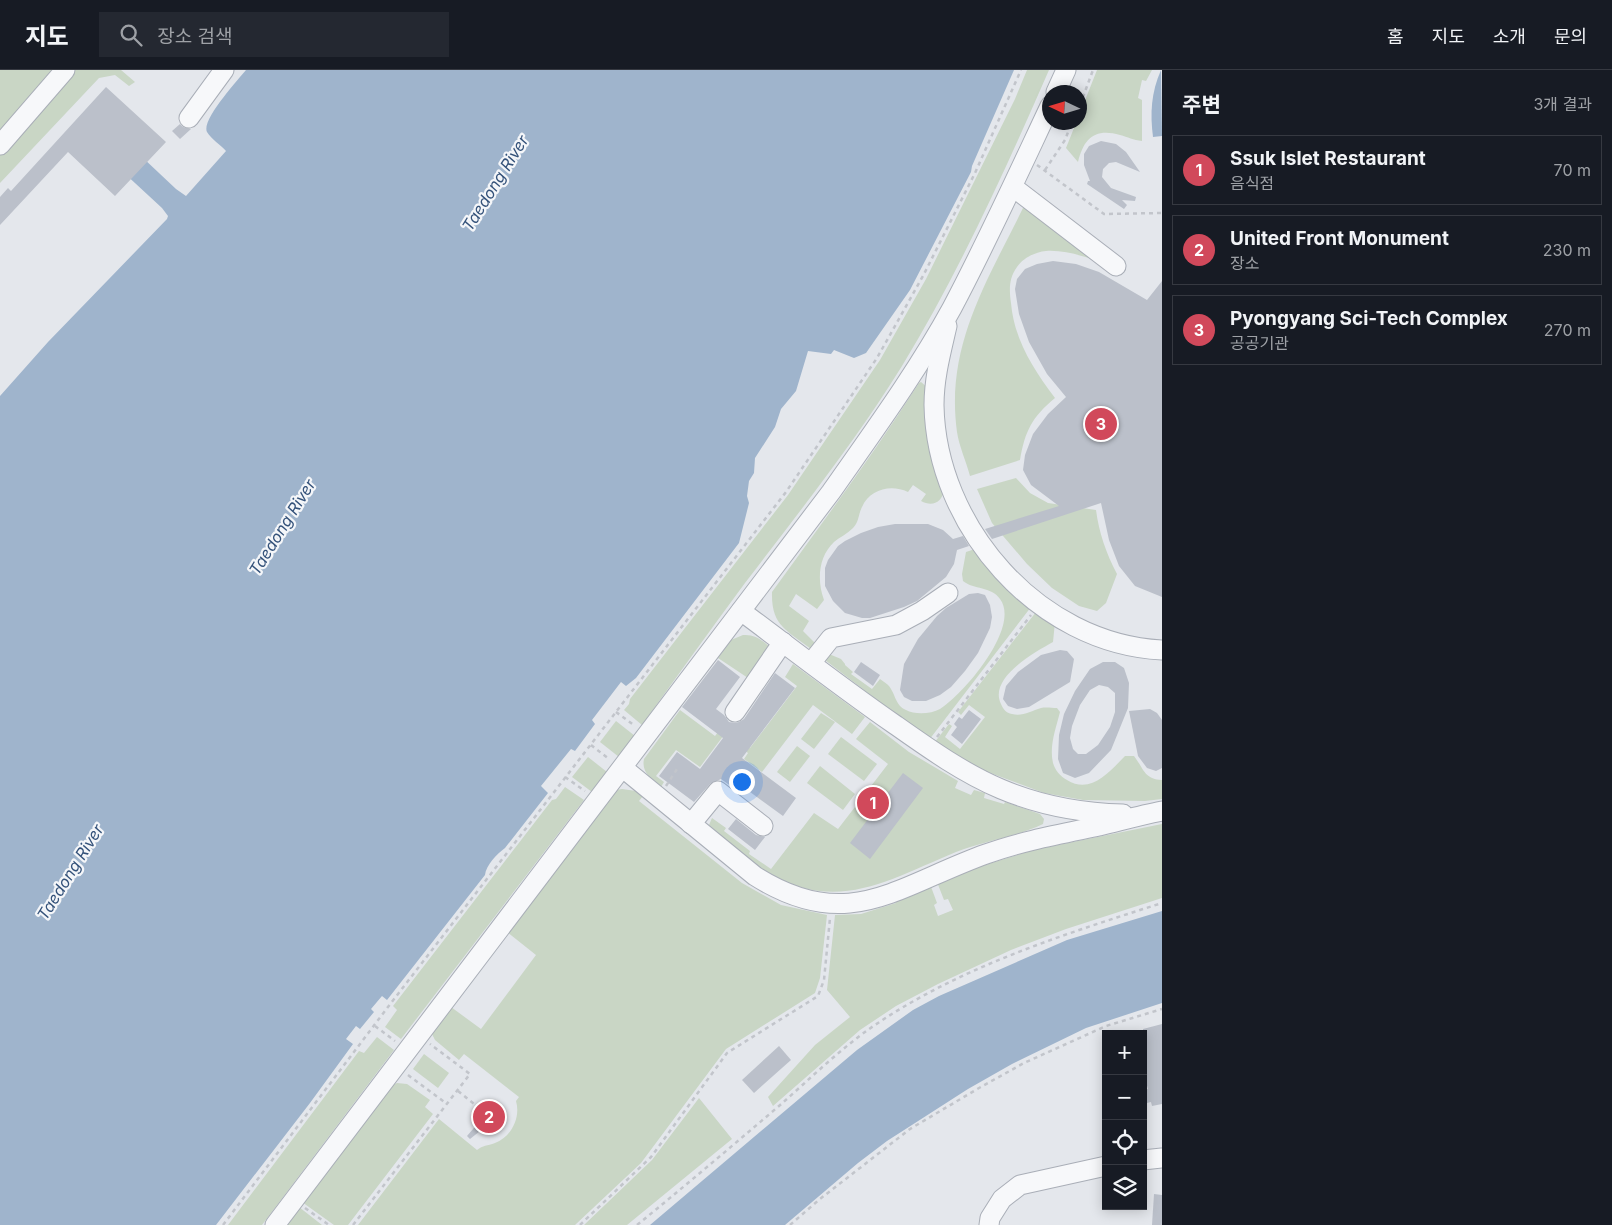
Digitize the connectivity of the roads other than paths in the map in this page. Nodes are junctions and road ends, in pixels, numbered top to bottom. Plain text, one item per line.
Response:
1 (65, 70) edge
2 (224, 70) edge
3 (1066, 70) edge
4 (1059, 85) edge
5 (189, 118) dead end
6 (1042, 123) edge
7 (0, 145) edge
8 (1013, 187) junction
9 (1116, 266) dead end
10 (951, 308) junction
11 (948, 593) dead end
12 (741, 611) junction
13 (783, 642) junction
14 (1162, 650) edge
15 (811, 663) junction
16 (734, 712) dead end
17 (618, 764) junction
18 (1155, 812) edge
19 (691, 824) junction
20 (763, 826) dead end
21 (1162, 1158) edge
22 (1147, 1160) edge
23 (1102, 1167) edge
24 (275, 1225) edge
25 (989, 1225) edge

1 - 7 street
2 - 5 street
3 - 4 street
6 - 8 street
8 - 9 street
8 - 10 street
10 - 12 street
10 - 14 street
11 - 15 street
12 - 13 street
12 - 17 street
13 - 15 street
13 - 16 street
15 - 18 street
17 - 19 street
17 - 24 street
18 - 19 street
19 - 20 street
21 - 22 street
23 - 25 street

